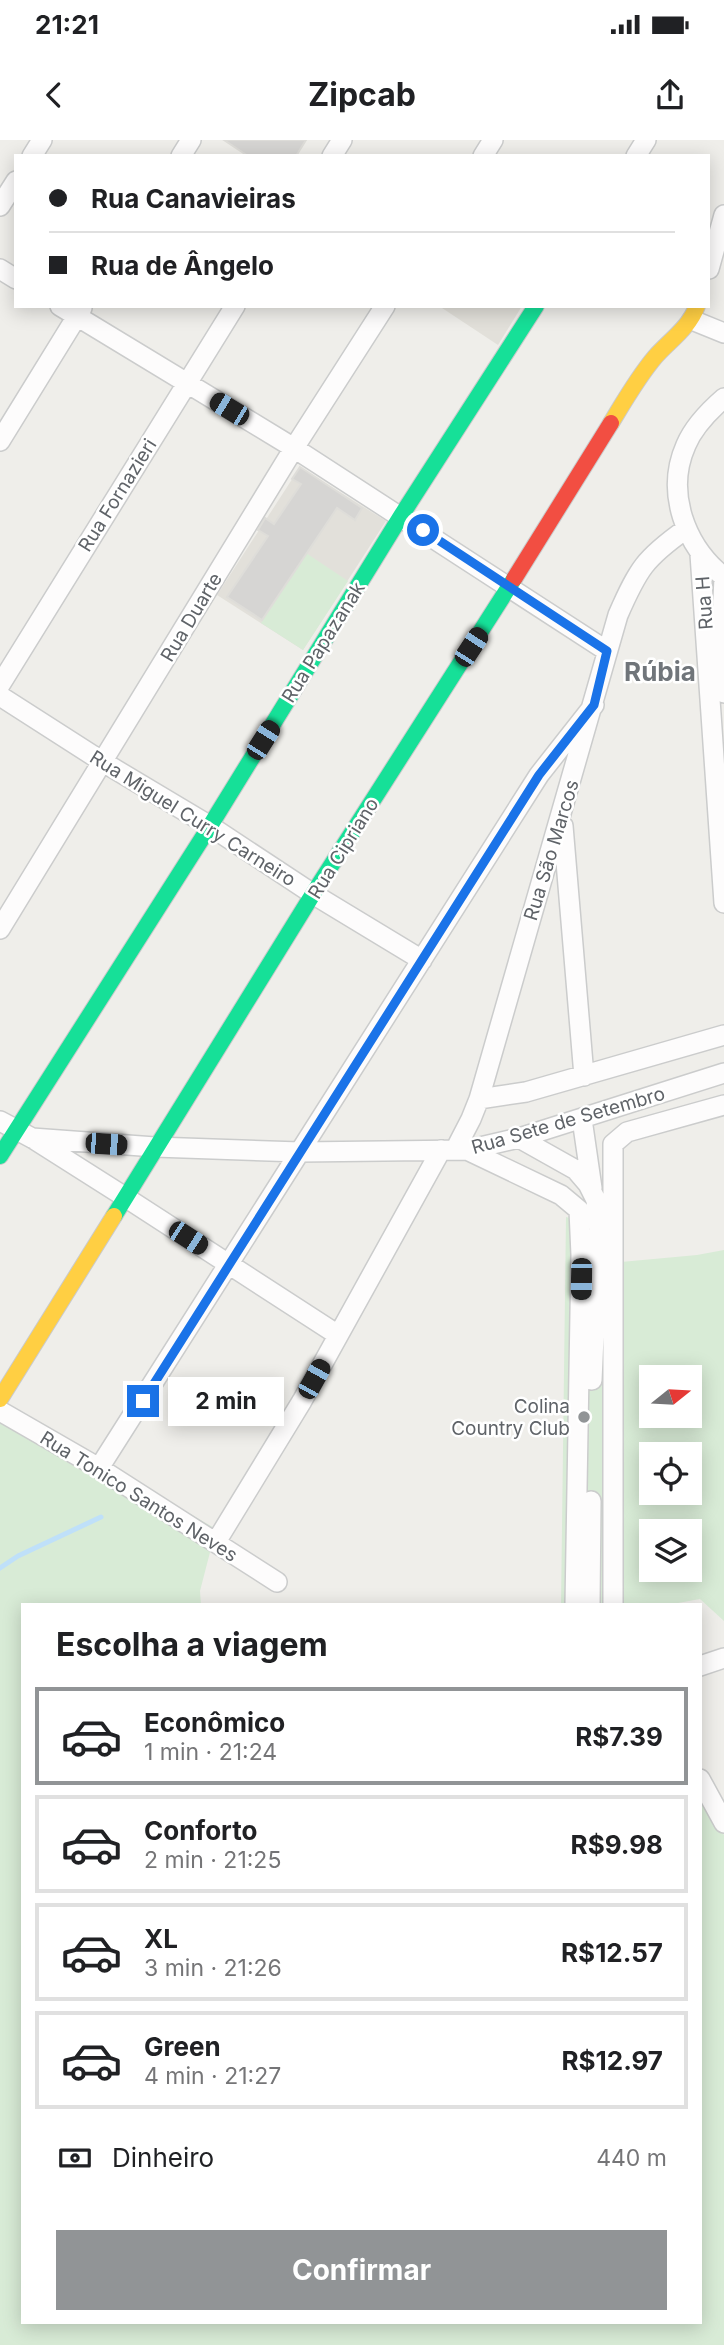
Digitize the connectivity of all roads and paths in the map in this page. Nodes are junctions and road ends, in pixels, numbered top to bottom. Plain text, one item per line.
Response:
1 (14, 184) edge
2 (0, 206) edge
3 (724, 215) edge
4 (710, 265) edge
5 (234, 308) edge
6 (384, 308) edge
7 (535, 308) edge
8 (73, 310) edge
9 (694, 313) edge
10 (724, 333) edge
11 (186, 383) junction
12 (724, 398) edge
13 (0, 441) edge
14 (294, 448) junction
15 (401, 516) junction
16 (687, 529) junction
17 (700, 554) junction
18 (724, 577) edge
19 (510, 586) junction
20 (607, 651) junction
21 (0, 685) edge
22 (724, 693) edge
23 (0, 696) edge
24 (594, 705) junction
25 (718, 711) edge
26 (103, 762) junction
27 (562, 815) junction
28 (210, 826) junction
29 (723, 861) edge
30 (313, 894) junction
31 (724, 903) edge
32 (0, 929) edge
33 (422, 960) junction
34 (724, 1035) edge
35 (724, 1073) edge
36 (583, 1076) junction
37 (478, 1099) junction
38 (724, 1105) edge
39 (582, 1123) junction
40 (16, 1130) edge
41 (519, 1138) junction
42 (155, 1147) junction
43 (454, 1150) junction
44 (544, 1151) junction
45 (300, 1152) junction
46 (0, 1156) edge
47 (524, 1177) junction
48 (593, 1192) junction
49 (125, 1197) junction
50 (230, 1266) junction
51 (338, 1335) junction
52 (0, 1399) edge
53 (0, 1411) edge
54 (99, 1468) junction
55 (216, 1542) junction
56 (277, 1582) dead end
57 (575, 1603) edge
58 (590, 1603) edge
59 (613, 1603) edge
60 (724, 1658) edge
61 (702, 1665) edge
62 (702, 1783) edge
63 (724, 1824) edge

1 - 2 street
3 - 4 street
5 - 11 street, Rua Fornazieri
6 - 14 street, Rua Duarte
7 - 15 street, Rua Papazanak
8 - 11 street
8 - 13 street
9 - 10 street
9 - 19 street, Rua Cipriano
11 - 14 street
11 - 21 street, Rua Fornazieri
12 - 16 street
14 - 15 street
14 - 26 street, Rua Duarte
15 - 19 street
15 - 28 street, Rua Papazanak
16 - 17 street
16 - 20 street, Rua São Marcos
17 - 18 street
17 - 25 street, Rua H
18 - 22 street, Rua H
19 - 20 street
19 - 30 street, Rua Cipriano
20 - 24 street, Rua São Marcos
23 - 26 street, Rua Miguel Curry Carneiro
24 - 27 street, Rua São Marcos
24 - 33 street
25 - 29 street, Rua H
26 - 28 street, Rua Miguel Curry Carneiro
26 - 32 street, Rua Duarte
27 - 36 street
27 - 37 street, Rua São Marcos
28 - 30 street, Rua Miguel Curry Carneiro
28 - 40 street, Rua Papazanak
29 - 31 street, Rua H
30 - 33 street, Rua Miguel Curry Carneiro
30 - 42 street, Rua Cipriano
33 - 45 street
34 - 36 street, Rua Sete de Setembro
35 - 39 street, Rua Sete de Setembro
36 - 37 street, Rua Sete de Setembro
37 - 43 street, Rua São Marcos
38 - 59 street
39 - 41 street, Rua Sete de Setembro
39 - 44 street
39 - 48 street
40 - 42 street, Rua Sete de Setembro
40 - 46 street, Rua Papazanak
40 - 49 street
41 - 43 street, Rua Sete de Setembro
41 - 44 street
42 - 45 street, Rua Sete de Setembro
42 - 49 street, Rua Cipriano
43 - 45 street, Rua Sete de Setembro
43 - 47 street
43 - 51 street, Rua São Marcos
44 - 47 street
44 - 48 street
45 - 50 street
47 - 57 street
48 - 58 street
49 - 50 street
49 - 52 street, Rua Cipriano
50 - 51 street
50 - 54 street
51 - 55 street, Rua São Marcos
53 - 54 street, Rua Tonico Santos Neves
54 - 55 street, Rua Tonico Santos Neves
55 - 56 street, Rua Tonico Santos Neves
60 - 61 street
62 - 63 street

